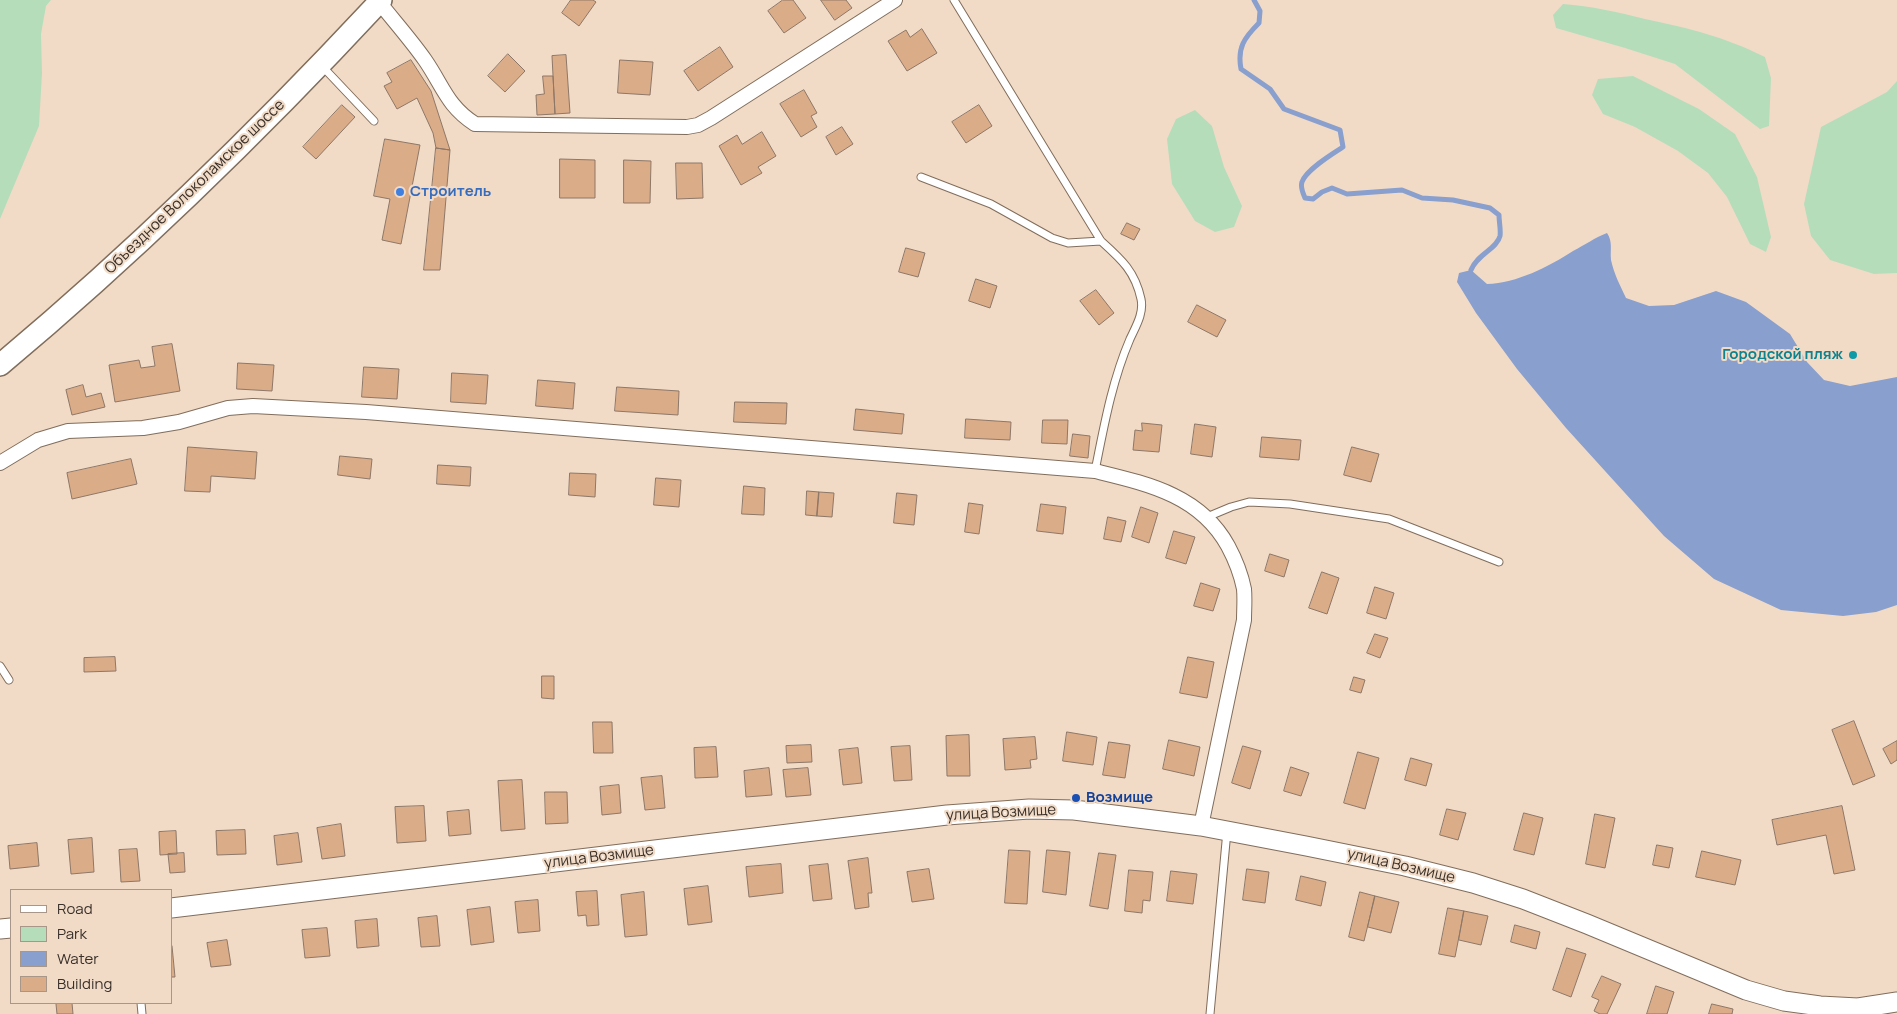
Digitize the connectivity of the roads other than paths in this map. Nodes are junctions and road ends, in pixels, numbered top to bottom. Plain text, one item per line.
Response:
1 (895, 0) edge
2 (954, 0) edge
3 (380, 1) edge
4 (320, 65) junction
5 (374, 121) dead end
6 (921, 177) dead end
7 (1101, 240) junction
8 (0, 365) edge
9 (0, 463) edge
10 (1096, 471) junction
11 (1207, 517) junction
12 (1499, 562) dead end
13 (0, 666) edge
14 (9, 680) dead end
15 (1201, 826) junction
16 (1227, 831) junction
17 (172, 908) edge
18 (1897, 1002) edge
19 (1210, 1014) edge

1 - 3 street
2 - 7 lane
3 - 4 main road, Объездное Волоколамское шоссе
4 - 5 lane
4 - 8 main road, Объездное Волоколамское шоссе
6 - 7 lane
7 - 10 lane
9 - 10 street
10 - 11 street
11 - 12 lane
11 - 15 street
13 - 14 lane
15 - 16 main road, улица Возмище
15 - 17 main road, улица Возмище
16 - 18 main road, улица Возмище
16 - 19 lane

